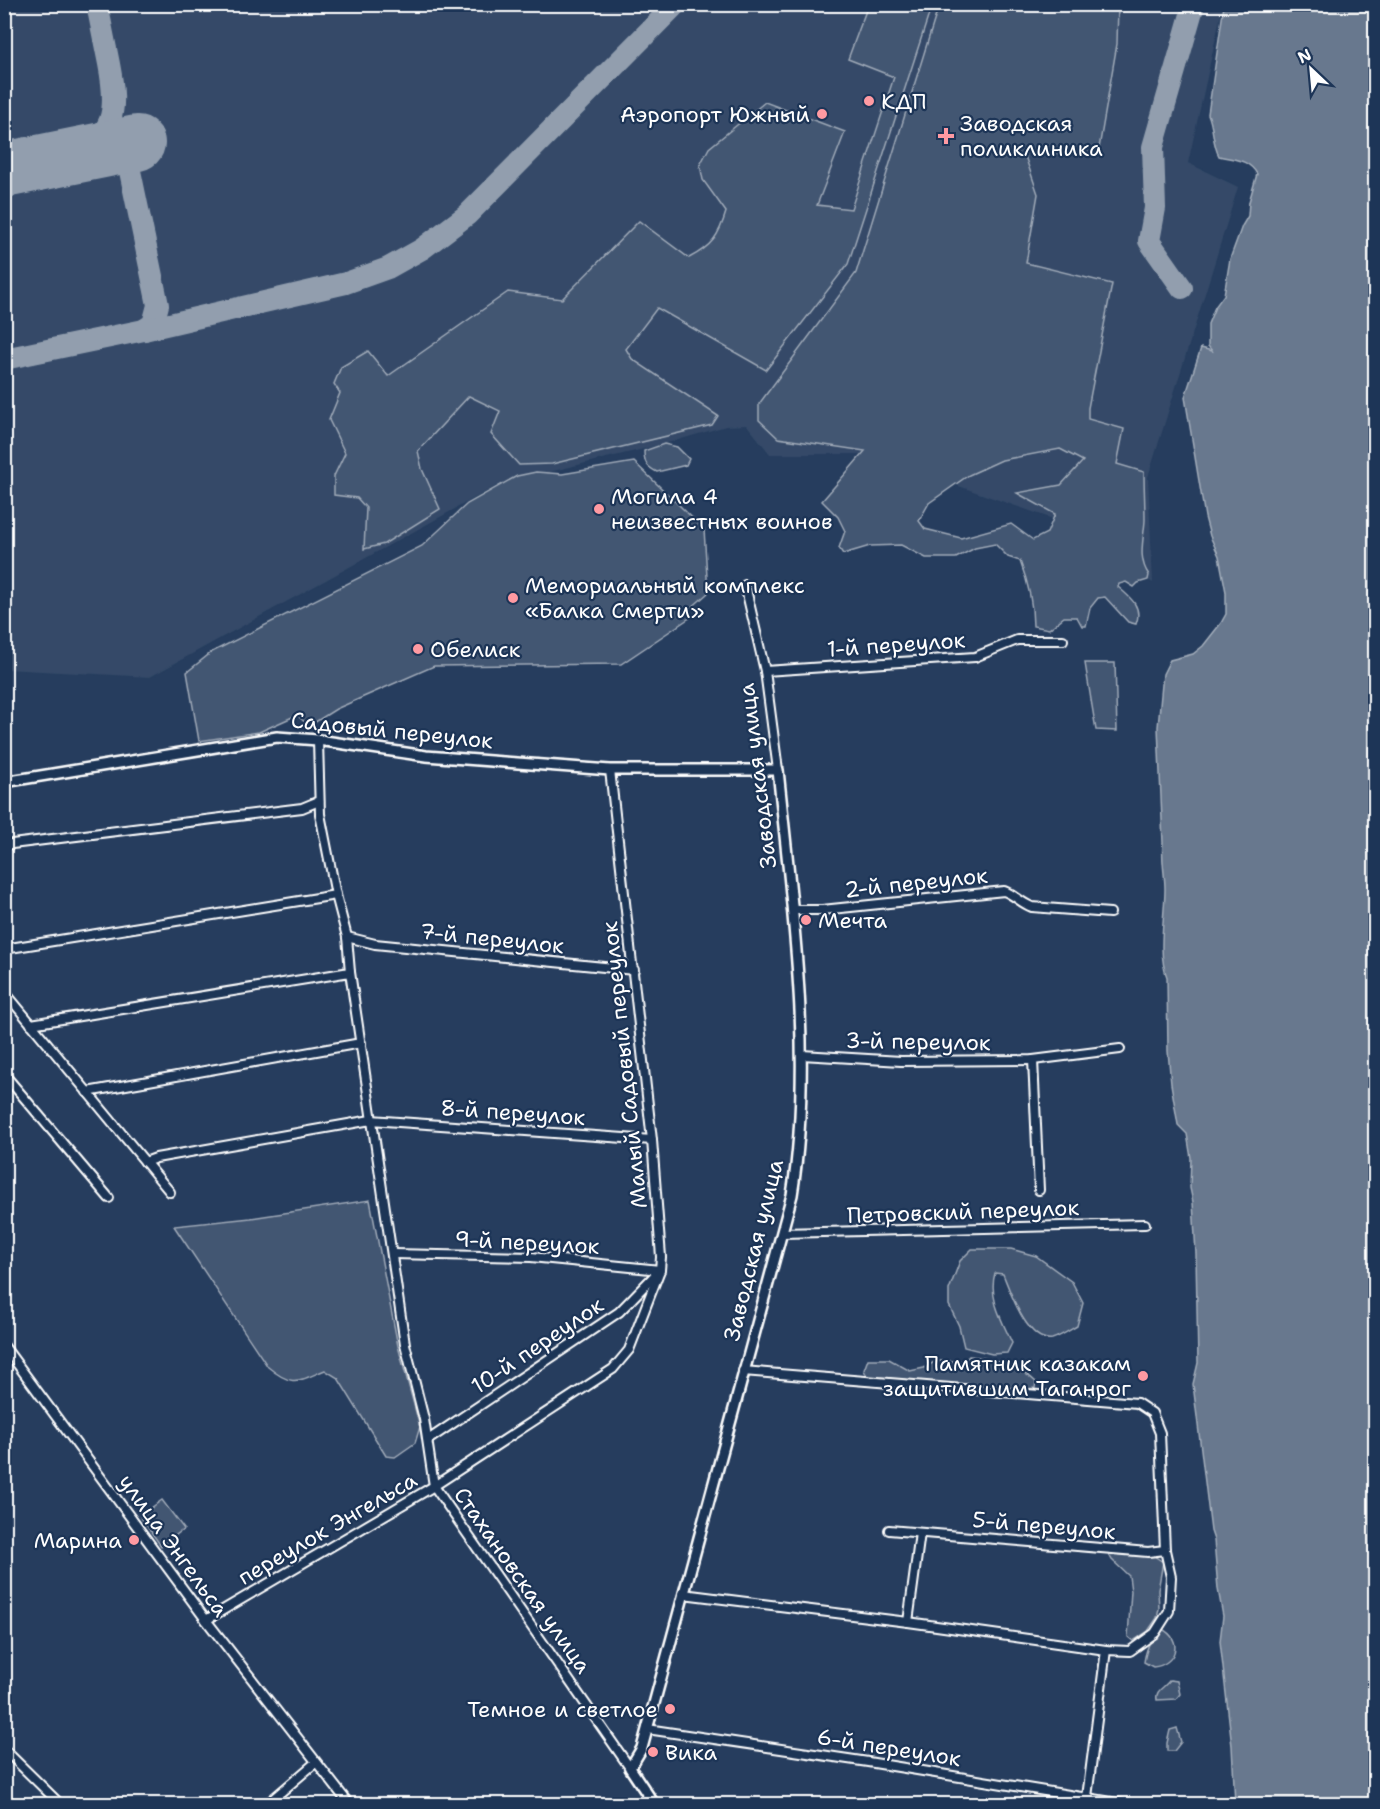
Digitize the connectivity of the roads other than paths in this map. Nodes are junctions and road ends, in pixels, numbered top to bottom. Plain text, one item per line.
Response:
1 (745, 585) dead end
2 (1064, 640) dead end
3 (765, 671) junction
4 (318, 740) junction
5 (610, 770) junction
6 (778, 770) junction
7 (4, 782) edge
8 (320, 801) junction
9 (4, 845) edge
10 (336, 895) junction
11 (793, 910) junction
12 (1110, 913) dead end
13 (347, 937) junction
14 (4, 949) edge
15 (634, 970) junction
16 (350, 972) junction
17 (4, 991) edge
18 (32, 1024) junction
19 (361, 1043) junction
20 (1120, 1049) dead end
21 (802, 1055) junction
22 (1033, 1060) junction
23 (4, 1074) edge
24 (87, 1092) junction
25 (371, 1120) junction
26 (652, 1140) junction
27 (145, 1162) junction
28 (1039, 1190) dead end
29 (170, 1192) dead end
30 (109, 1198) dead end
31 (1145, 1224) dead end
32 (782, 1233) junction
33 (393, 1254) junction
34 (660, 1270) junction
35 (4, 1346) edge
36 (629, 1350) joint
37 (743, 1371) junction
38 (428, 1440) junction
39 (434, 1486) junction
40 (889, 1530) dead end
41 (920, 1533) junction
42 (1165, 1550) junction
43 (683, 1594) junction
44 (206, 1620) junction
45 (908, 1622) junction
46 (1106, 1650) junction
47 (647, 1729) junction
48 (4, 1749) edge
49 (315, 1763) junction
50 (630, 1767) junction
51 (1087, 1797) junction
52 (60, 1804) edge
53 (267, 1804) edge
54 (349, 1804) edge
55 (654, 1804) edge
56 (1124, 1804) edge

1 - 3 street, Заводская улица
2 - 3 street, 1-й переулок
3 - 6 street, Заводская улица
4 - 5 street, Садовый переулок
4 - 7 street, Садовый переулок
4 - 8 street
5 - 6 street, Садовый переулок
5 - 15 street, Малый Садовый переулок
6 - 11 street, Заводская улица
8 - 9 street
8 - 10 street
10 - 13 street
10 - 14 street
11 - 12 street, 2-й переулок
11 - 21 street, Заводская улица
13 - 15 street, 7-й переулок
13 - 16 street
15 - 26 street, Малый Садовый переулок
16 - 18 street
16 - 19 street
17 - 18 street
18 - 24 street
19 - 24 street
19 - 25 street
20 - 22 street, 3-й переулок
21 - 22 street, 3-й переулок
21 - 32 street, Заводская улица
22 - 28 street
23 - 30 street
24 - 27 street
25 - 26 street, 8-й переулок
25 - 27 street, 8-й переулок
25 - 33 street
26 - 34 street, Малый Садовый переулок
27 - 29 street
31 - 32 street, Петровский переулок
32 - 37 street, Заводская улица
33 - 34 street, 9-й переулок
33 - 38 street
34 - 36 street, Малый Садовый переулок
34 - 38 street, 10-й переулок
35 - 44 street, улица Энгельса
36 - 39 street, Стахановская улица
37 - 42 street
37 - 43 street, Заводская улица
38 - 39 street
39 - 44 street, переулок Энгельса
39 - 50 street, Стахановская улица
40 - 41 street, 5-й переулок
41 - 42 street, 5-й переулок
41 - 45 street
42 - 46 street
43 - 45 street
43 - 47 street, Заводская улица
44 - 49 street, улица Энгельса
45 - 46 street
46 - 51 street
47 - 50 street, Заводская улица
47 - 51 street, 6-й переулок
48 - 52 street
49 - 53 street
49 - 54 street, улица Энгельса
50 - 55 street, Стахановская улица
51 - 56 street, 6-й переулок

